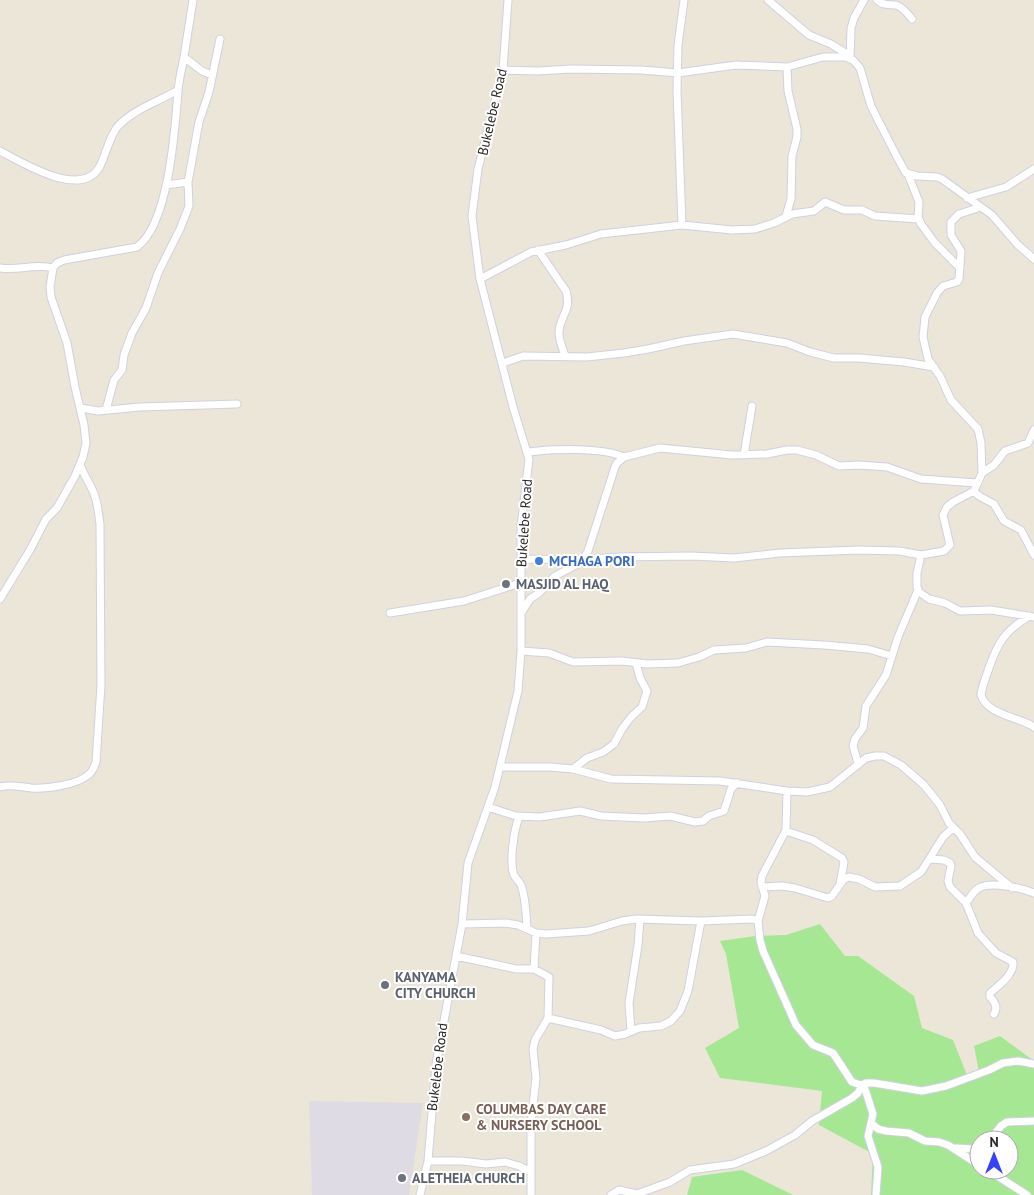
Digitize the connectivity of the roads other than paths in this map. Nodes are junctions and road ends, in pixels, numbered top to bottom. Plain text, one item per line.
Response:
1 (194, 0) edge
2 (508, 0) edge
3 (684, 0) edge
4 (768, 0) edge
5 (864, 0) edge
6 (877, 0) edge
7 (912, 19) dead end
8 (220, 39) dead end
9 (184, 57) junction
10 (850, 58) junction
11 (787, 67) junction
12 (503, 70) junction
13 (678, 73) junction
14 (212, 75) junction
15 (178, 90) junction
16 (0, 151) edge
17 (1034, 170) edge
18 (908, 174) junction
19 (188, 182) junction
20 (166, 185) junction
21 (967, 198) junction
22 (981, 207) junction
23 (786, 216) junction
24 (918, 219) junction
25 (682, 225) junction
26 (538, 250) junction
27 (1034, 259) edge
28 (0, 268) edge
29 (53, 268) junction
30 (960, 268) junction
31 (480, 279) junction
32 (565, 356) junction
33 (503, 363) junction
34 (934, 367) junction
35 (237, 404) dead end
36 (752, 406) dead end
37 (81, 408) junction
38 (106, 410) junction
39 (1034, 430) edge
40 (528, 452) junction
41 (744, 455) junction
42 (624, 458) junction
43 (80, 464) junction
44 (982, 473) junction
45 (977, 483) junction
46 (974, 491) junction
47 (921, 555) junction
48 (1034, 555) edge
49 (521, 559) junction
50 (584, 560) junction
51 (520, 583) junction
52 (918, 590) junction
53 (0, 599) edge
54 (390, 613) dead end
55 (521, 613) junction
56 (1031, 616) edge
57 (521, 651) junction
58 (892, 656) junction
59 (636, 663) junction
60 (1034, 728) edge
61 (858, 762) junction
62 (500, 767) junction
63 (573, 769) junction
64 (737, 783) junction
65 (0, 787) edge
66 (787, 791) junction
67 (488, 807) junction
68 (518, 817) junction
69 (954, 828) junction
70 (786, 831) junction
71 (930, 859) junction
72 (840, 884) junction
73 (762, 887) junction
74 (1012, 888) junction
75 (1034, 893) edge
76 (966, 903) junction
77 (640, 919) junction
78 (701, 921) junction
79 (758, 921) junction
80 (462, 924) junction
81 (527, 928) junction
82 (536, 933) junction
83 (456, 956) junction
84 (534, 970) junction
85 (994, 1014) dead end
86 (548, 1018) junction
87 (631, 1031) junction
88 (1034, 1064) edge
89 (862, 1085) junction
90 (1034, 1121) edge
91 (871, 1123) junction
92 (999, 1130) edge
93 (953, 1148) junction
94 (969, 1149) edge
95 (969, 1158) edge
96 (428, 1161) junction
97 (531, 1172) junction
98 (1004, 1180) edge
99 (420, 1195) edge
100 (531, 1195) edge
101 (610, 1195) edge
102 (876, 1195) edge
103 (1027, 1195) edge

1 - 9 street
2 - 12 street, Bukelebe Road
3 - 13 street
4 - 10 street
5 - 10 street
6 - 7 street
8 - 14 street
9 - 14 street
9 - 15 street
10 - 11 street
10 - 18 street
11 - 13 street
11 - 23 street
12 - 13 street
12 - 31 street, Bukelebe Road
13 - 25 street
14 - 19 street
15 - 16 street
15 - 20 street
17 - 21 street
18 - 21 street
18 - 24 street
19 - 20 street
19 - 38 street
20 - 29 street
21 - 22 street
22 - 27 street
22 - 30 street
23 - 24 street
23 - 25 street
24 - 30 street
25 - 26 street
26 - 31 street
26 - 32 street
28 - 29 street
29 - 37 street
30 - 34 street
31 - 33 street, Bukelebe Road
32 - 33 street
32 - 34 street
33 - 40 street, Bukelebe Road
34 - 44 street
35 - 38 street
36 - 41 street
37 - 38 street
37 - 43 street
39 - 44 street
40 - 42 street
40 - 49 street, Bukelebe Road
41 - 42 street
41 - 45 street
42 - 50 street
43 - 53 street
43 - 65 street
44 - 45 street
45 - 46 street
46 - 47 street
46 - 48 street
47 - 50 street
47 - 52 street
49 - 50 street
49 - 51 street, Bukelebe Road
50 - 55 street
51 - 54 street
51 - 55 street, Bukelebe Road
52 - 56 street
52 - 58 street
55 - 57 street, Bukelebe Road
56 - 60 street
57 - 59 street
57 - 62 street, Bukelebe Road
58 - 59 street
58 - 61 street
59 - 63 street
61 - 66 street
61 - 69 street
62 - 63 street
62 - 67 street, Bukelebe Road
63 - 64 street
64 - 66 street
64 - 68 street
66 - 70 street
67 - 68 street
67 - 80 street, Bukelebe Road
68 - 81 street
69 - 71 street
69 - 74 street
70 - 72 street
70 - 73 street
71 - 72 street
71 - 76 street
72 - 73 street
73 - 79 street
74 - 75 street
74 - 76 street
76 - 85 street
77 - 78 street
77 - 82 street
77 - 87 street
78 - 79 street
78 - 87 street
79 - 89 street
80 - 81 street
80 - 83 street, Bukelebe Road
81 - 82 street
82 - 84 street
83 - 84 street
83 - 96 street, Bukelebe Road
84 - 86 street
86 - 87 street
86 - 97 street
88 - 89 street
89 - 91 street
89 - 101 street
90 - 92 street
91 - 93 street
91 - 102 street
93 - 94 street
93 - 95 street
96 - 97 street
96 - 99 street, Bukelebe Road
97 - 100 street
98 - 103 street

